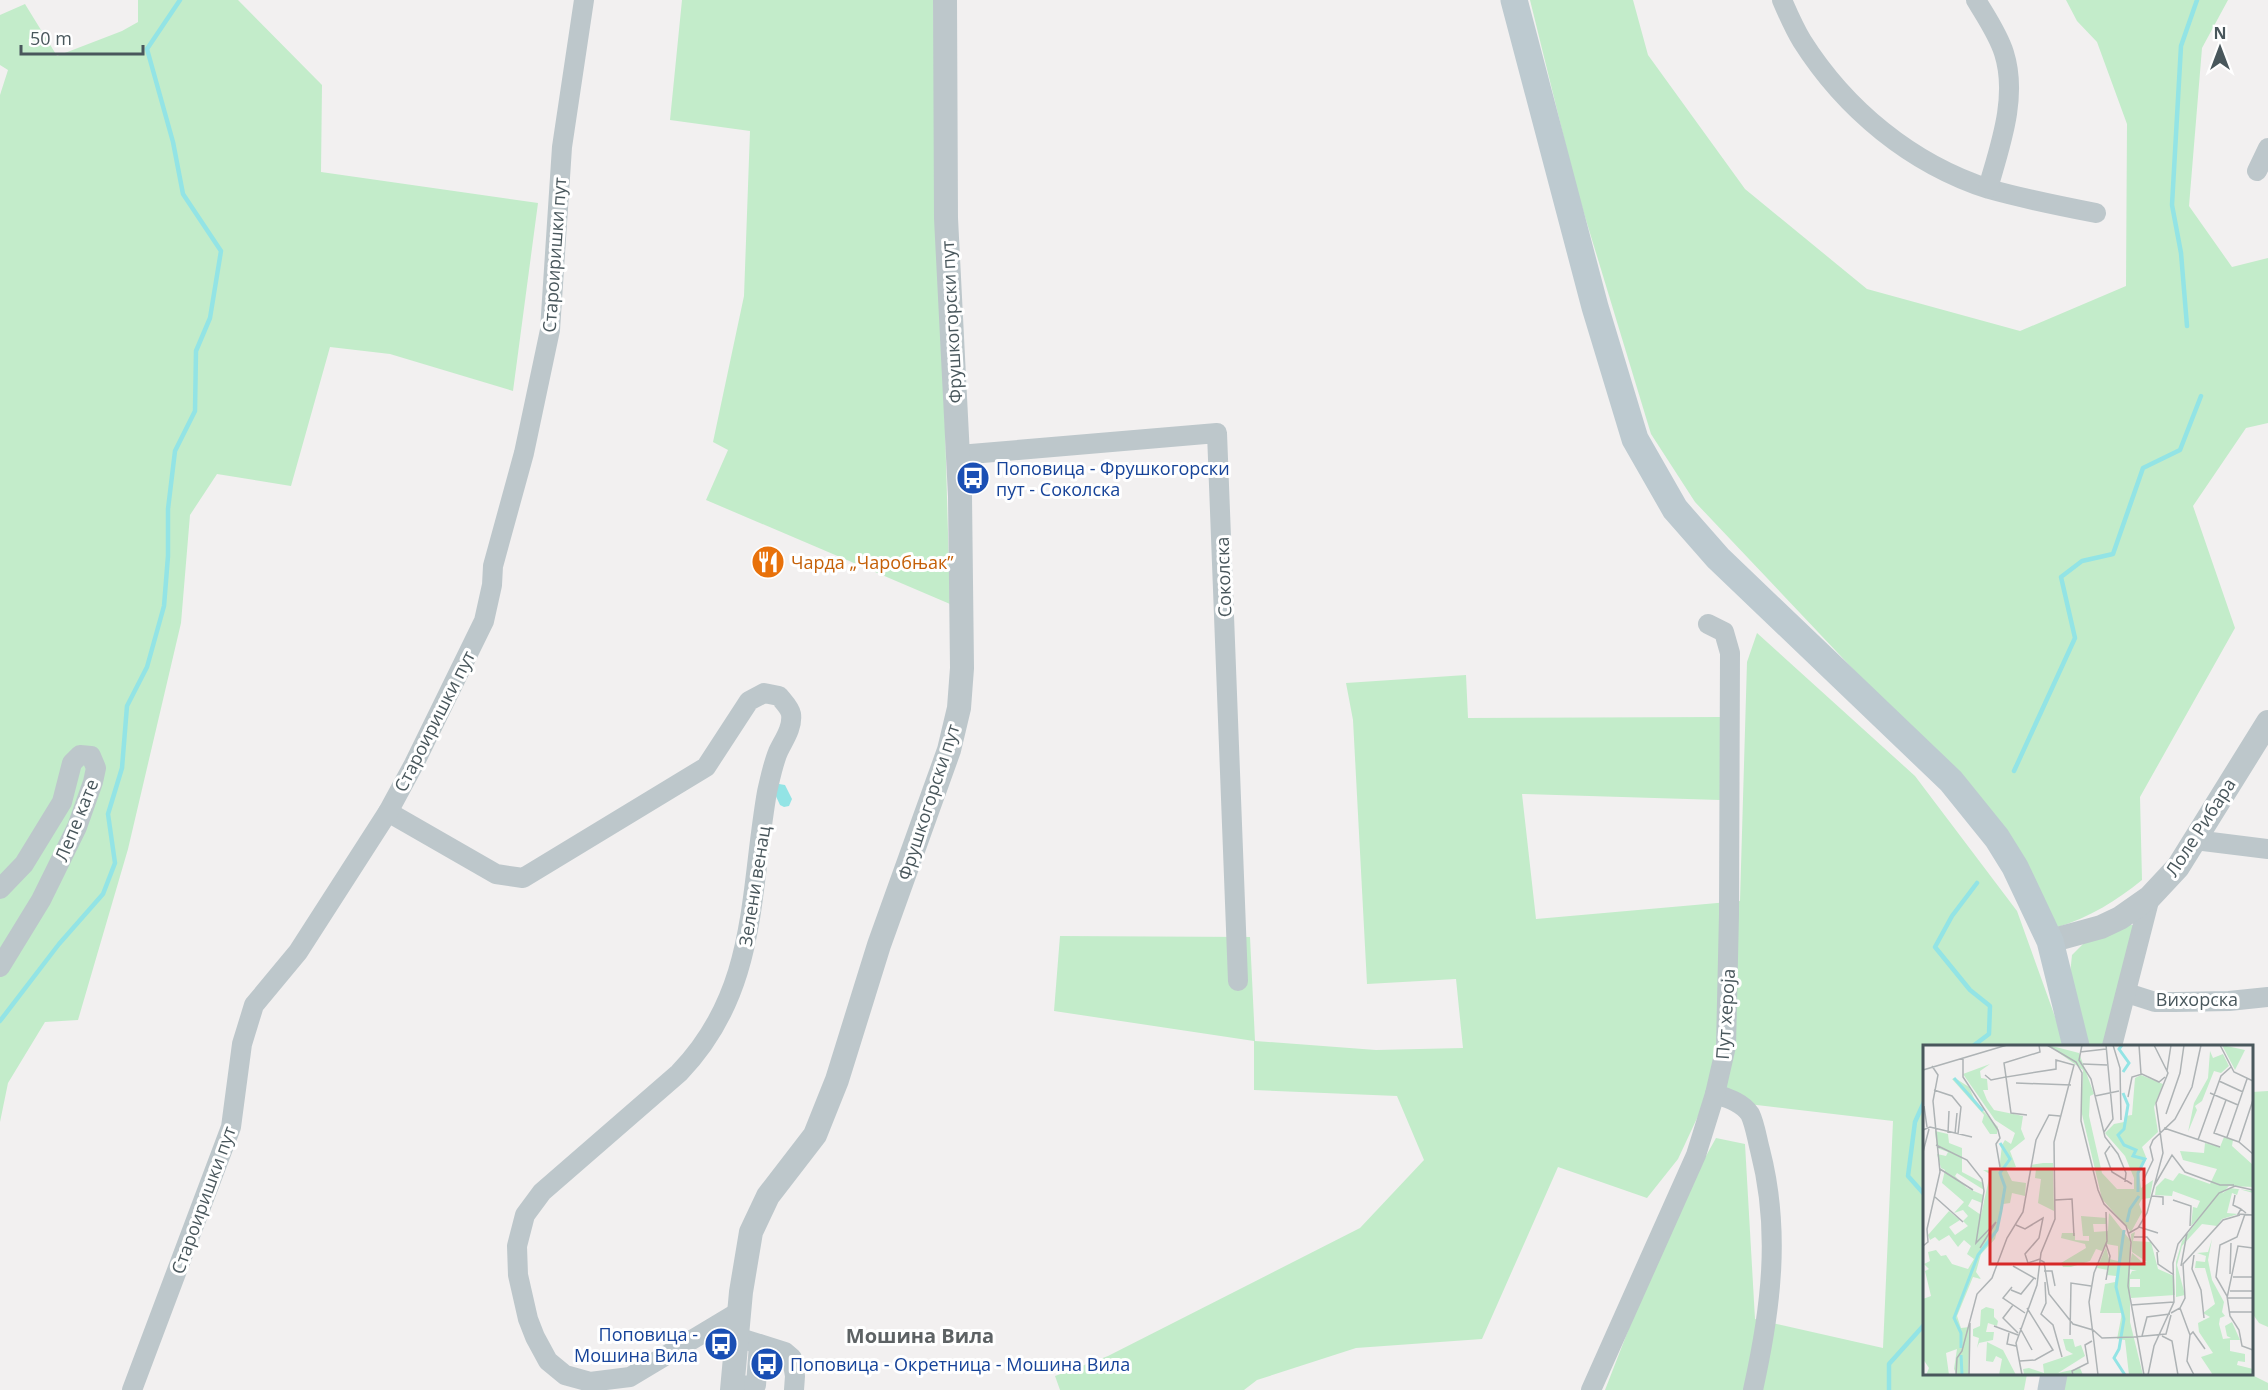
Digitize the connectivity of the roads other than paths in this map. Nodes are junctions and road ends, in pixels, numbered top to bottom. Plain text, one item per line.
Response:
1 (584, 0) edge
2 (945, 0) edge
3 (1514, 0) edge
4 (1782, 0) edge
5 (1976, 0) edge
6 (2268, 148) edge
7 (2257, 171) dead end
8 (1988, 188) junction
9 (2096, 213) dead end
10 (959, 456) junction
11 (1708, 624) dead end
12 (2268, 722) edge
13 (388, 812) junction
14 (2195, 840) junction
15 (2268, 849) edge
16 (0, 889) edge
17 (2150, 897) junction
18 (2050, 941) junction
19 (0, 967) edge
20 (1238, 981) dead end
21 (2127, 993) junction
22 (2268, 997) edge
23 (2076, 1045) edge
24 (2113, 1045) edge
25 (1715, 1094) junction
26 (740, 1311) junction
27 (748, 1340) junction
28 (2054, 1375) edge
29 (732, 1388) edge
30 (132, 1390) edge
31 (794, 1390) edge
32 (1591, 1390) edge
33 (1753, 1390) edge
34 (2051, 1390) edge

1 - 13 street, Староиришки пут
2 - 10 street, Фрушкогорски пут
3 - 18 main road
4 - 8 street
5 - 8 street
6 - 7 street
8 - 9 street
10 - 20 street, Соколска
10 - 26 street, Фрушкогорски пут
11 - 25 street, Пут хероја
12 - 14 street, Лоле Рибара
13 - 26 street, Зелени венац
13 - 30 street, Староиришки пут
14 - 15 street
14 - 17 street, Лоле Рибара
16 - 19 street, Лепе кате
17 - 18 street, Лоле Рибара
17 - 21 street
18 - 23 main road
21 - 22 street, Вихорска
21 - 24 street
25 - 32 street, Пут хероја
25 - 33 street
26 - 27 street, Фрушкогорски пут
27 - 29 street, Фрушкогорски пут
27 - 31 street
28 - 34 main road

